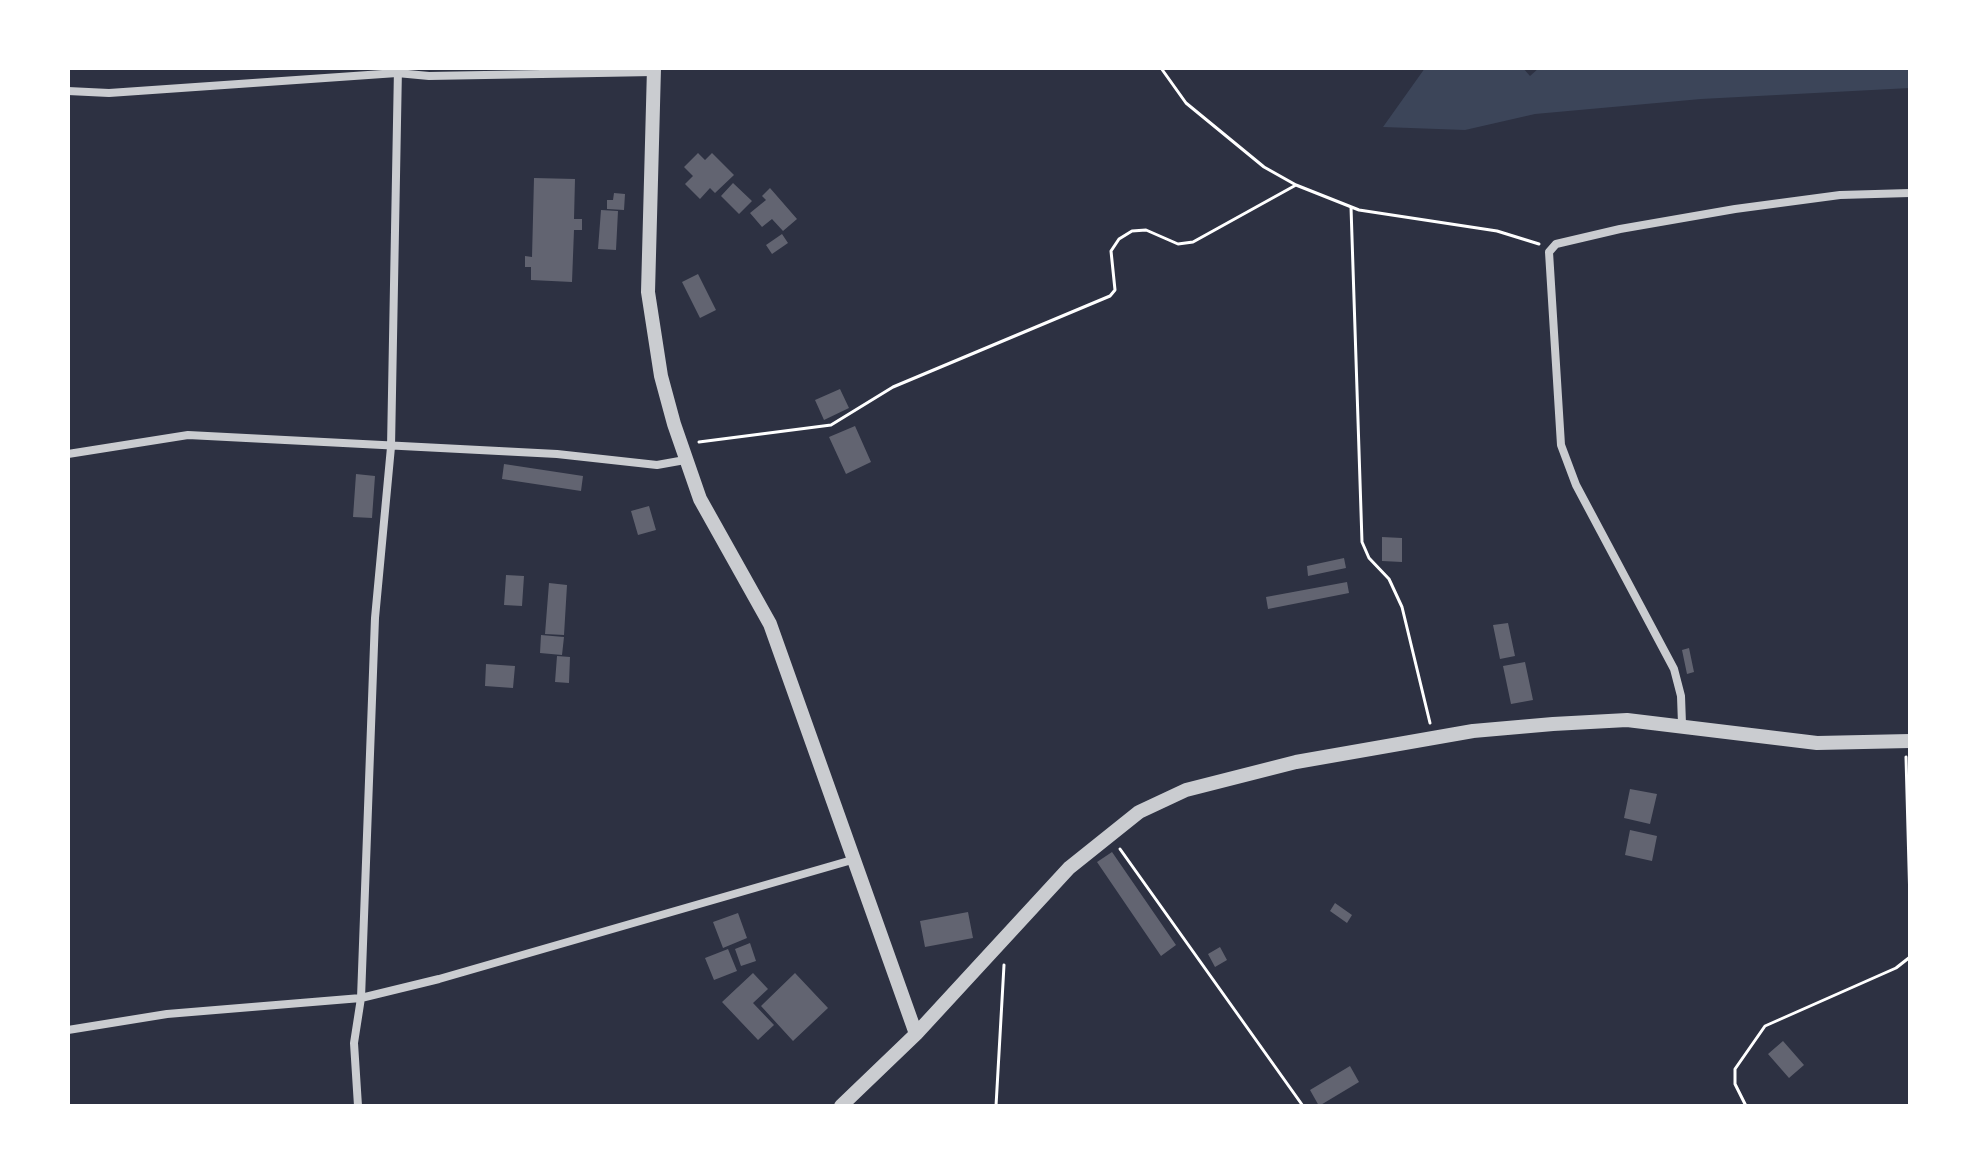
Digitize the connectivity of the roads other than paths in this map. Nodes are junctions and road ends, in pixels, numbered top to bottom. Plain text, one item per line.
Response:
1 (398, 70) edge
2 (654, 70) edge
3 (68, 91) edge
4 (1910, 193) edge
5 (391, 447) junction
6 (68, 454) edge
7 (685, 460) junction
8 (1682, 724) junction
9 (1908, 741) edge
10 (852, 860) junction
11 (361, 998) junction
12 (68, 1030) edge
13 (916, 1034) junction
14 (358, 1106) edge
15 (841, 1106) edge

1 - 2 street
1 - 3 street
1 - 5 street
2 - 7 street
4 - 8 street
5 - 6 street
5 - 7 street
5 - 11 street
7 - 10 street
8 - 9 street
8 - 13 street
10 - 11 street
10 - 13 street
11 - 12 street
11 - 14 street
13 - 15 street

